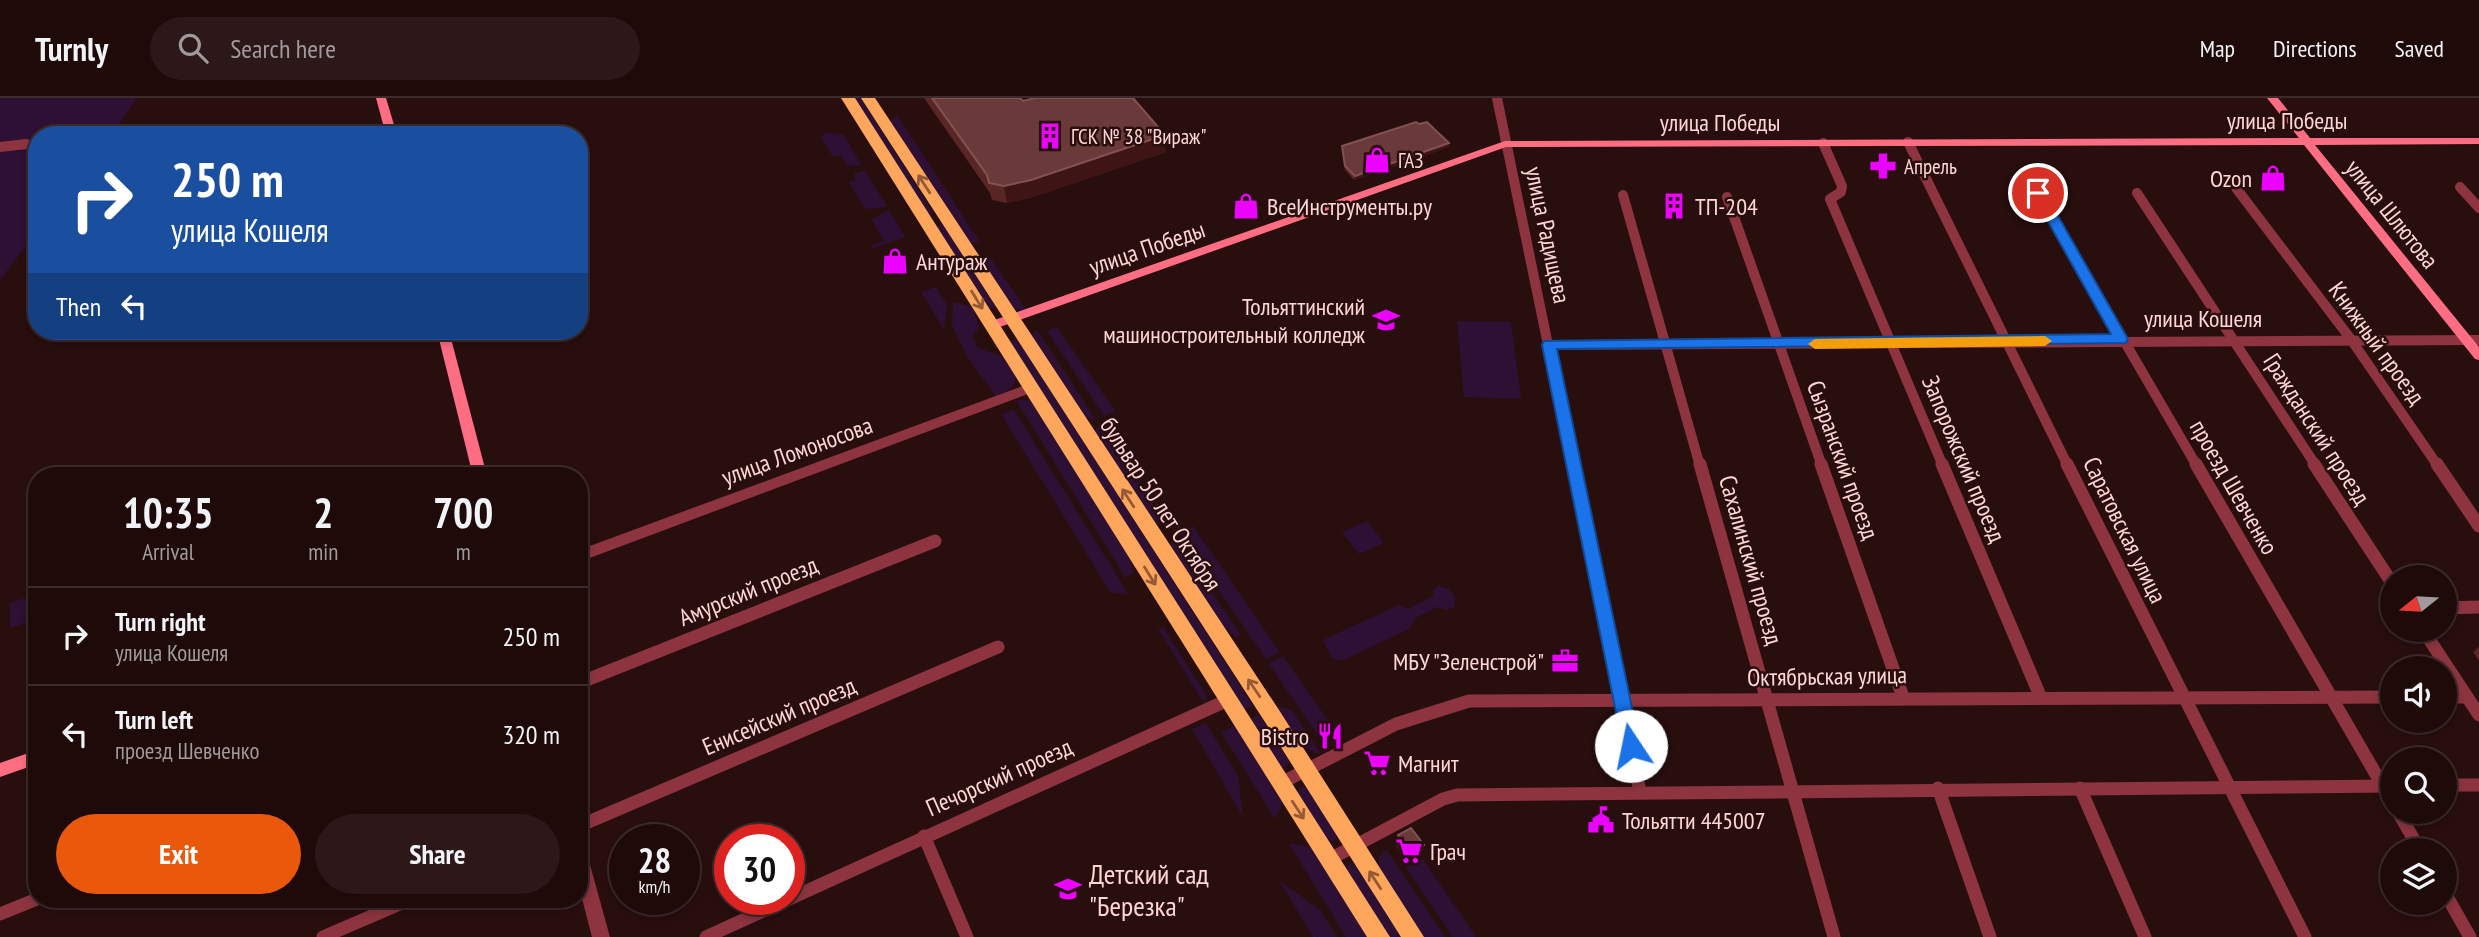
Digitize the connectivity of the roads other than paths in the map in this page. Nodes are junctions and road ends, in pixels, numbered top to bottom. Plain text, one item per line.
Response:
1 (381, 98) edge
2 (848, 98) edge
3 (868, 98) edge
4 (1497, 98) edge
5 (2272, 98) edge
6 (389, 126) edge
7 (2307, 141) junction
8 (2479, 141) edge
9 (1908, 142) junction
10 (1823, 143) junction
11 (26, 144) dead end
12 (1505, 144) junction
13 (0, 147) edge
14 (2460, 187) dead end
15 (2236, 188) dead end
16 (2038, 193) dead end
17 (2137, 193) dead end
18 (1623, 195) dead end
19 (1727, 197) dead end
20 (2479, 208) edge
21 (945, 216) junction
22 (927, 221) junction
23 (1012, 318) junction
24 (993, 325) junction
25 (2350, 338) junction
26 (2121, 339) junction
27 (445, 340) edge
28 (2231, 340) junction
29 (2465, 340) junction
30 (2479, 340) edge
31 (1890, 342) junction
32 (2007, 342) junction
33 (1778, 344) junction
34 (1549, 345) junction
35 (1666, 345) junction
36 (2479, 356) edge
37 (1031, 388) junction
38 (478, 467) edge
39 (2479, 526) edge
40 (935, 541) dead end
41 (588, 553) edge
42 (2380, 565) edge
43 (2479, 607) edge
44 (2457, 608) edge
45 (2431, 642) edge
46 (998, 647) dead end
47 (588, 679) edge
48 (1903, 697) junction
49 (2457, 697) edge
50 (2467, 697) junction
51 (2040, 698) junction
52 (2182, 698) junction
53 (2331, 698) junction
54 (2380, 698) edge
55 (1228, 699) junction
56 (1621, 700) junction
57 (1767, 701) junction
58 (2479, 715) edge
59 (28, 760) edge
60 (0, 770) edge
61 (1307, 770) junction
62 (2380, 774) edge
63 (1281, 783) junction
64 (2457, 785) edge
65 (2479, 785) edge
66 (2380, 786) edge
67 (2228, 787) junction
68 (1938, 788) junction
69 (2080, 788) junction
70 (1793, 790) junction
71 (1640, 792) junction
72 (588, 822) edge
73 (924, 836) junction
74 (1354, 846) junction
75 (1330, 859) junction
76 (588, 888) edge
77 (805, 891) edge
78 (28, 903) edge
79 (391, 908) edge
80 (0, 914) edge
81 (2457, 914) edge
82 (753, 915) edge
83 (323, 937) edge
84 (601, 937) edge
85 (706, 937) edge
86 (967, 937) edge
87 (1379, 937) edge
88 (1413, 937) edge
89 (1834, 937) edge
90 (1990, 937) edge
91 (2145, 937) edge
92 (2305, 937) edge
93 (2470, 937) edge

1 - 6 main road
2 - 22 main road, бульвар 50 лет Октября
21 -> 3 main road, бульвар 50 лет Октября
4 - 12 street, улица Радищева
5 - 7 main road, улица Шлютова
7 - 8 main road, улица Победы
7 - 9 main road, улица Победы
7 - 29 main road, улица Шлютова
9 - 10 main road, улица Победы
9 - 32 street, Саратовская улица
10 - 12 main road, улица Победы
10 - 31 street, Запорожский проезд
11 - 13 street
12 - 23 main road, улица Победы
12 - 34 street, улица Радищева
14 - 20 street
15 - 25 street, Книжный проезд
16 - 26 street, проезд Шевченко
17 - 28 street, Гражданский проезд
18 - 35 street, Сахалинский проезд
19 - 33 street, Сызранский проезд
21 - 22 main road
21 - 23 main road, бульвар 50 лет Октября
22 -> 24 main road, бульвар 50 лет Октября
23 - 24 main road, улица Победы
61 -> 23 main road, бульвар 50 лет Октября
24 - 37 main road, бульвар 50 лет Октября
25 - 28 street, улица Кошеля
25 - 29 street, улица Кошеля
25 - 39 street, Книжный проезд
26 - 28 street, улица Кошеля
26 - 32 street, улица Кошеля
26 - 53 street, проезд Шевченко
27 - 38 main road
28 - 42 street, Гражданский проезд
29 - 30 street, улица Кошеля
29 - 36 main road, улица Шлютова
31 - 32 street, улица Кошеля
31 - 33 street, улица Кошеля
31 - 51 street, Запорожский проезд
32 - 52 street, Саратовская улица
33 - 35 street, улица Кошеля
33 - 48 street, Сызранский проезд
34 - 35 street, улица Кошеля
34 - 56 street, улица Радищева
35 - 57 street, Сахалинский проезд
37 - 41 street, улица Ломоносова
37 -> 55 main road, бульвар 50 лет Октября
40 - 47 street, Амурский проезд
43 - 44 street
45 - 50 street
46 - 72 street, Енисейский проезд
48 - 51 street, Октябрьская улица
48 - 57 street, Октябрьская улица
49 - 50 street
50 - 58 street
51 - 52 street, Октябрьская улица
52 - 53 street, Октябрьская улица
52 - 67 street, Саратовская улица
53 - 54 street, Октябрьская улица
53 - 62 street, проезд Шевченко
55 - 63 main road, бульвар 50 лет Октября
55 - 73 street, Печорский проезд
56 - 57 street, Октябрьская улица
56 - 61 street, Октябрьская улица
56 - 71 street, улица Радищева
57 - 70 street, Сахалинский проезд
59 - 60 main road
61 - 63 street, Октябрьская улица
61 - 74 main road, бульвар 50 лет Октября
63 -> 75 main road, бульвар 50 лет Октября
64 - 65 street
66 - 67 street
67 - 69 street
67 - 92 street, Саратовская улица
68 - 69 street
68 - 70 street
68 - 90 street
69 - 91 street
70 - 71 street
70 - 89 street, Сахалинский проезд
71 - 74 street
73 - 77 street, Печорский проезд
73 - 86 street
74 - 75 street
88 -> 74 main road, бульвар 50 лет Октября
75 - 87 main road, бульвар 50 лет Октября
76 - 84 street
78 - 80 street
79 - 83 street
81 - 93 street
82 - 85 street, Печорский проезд

